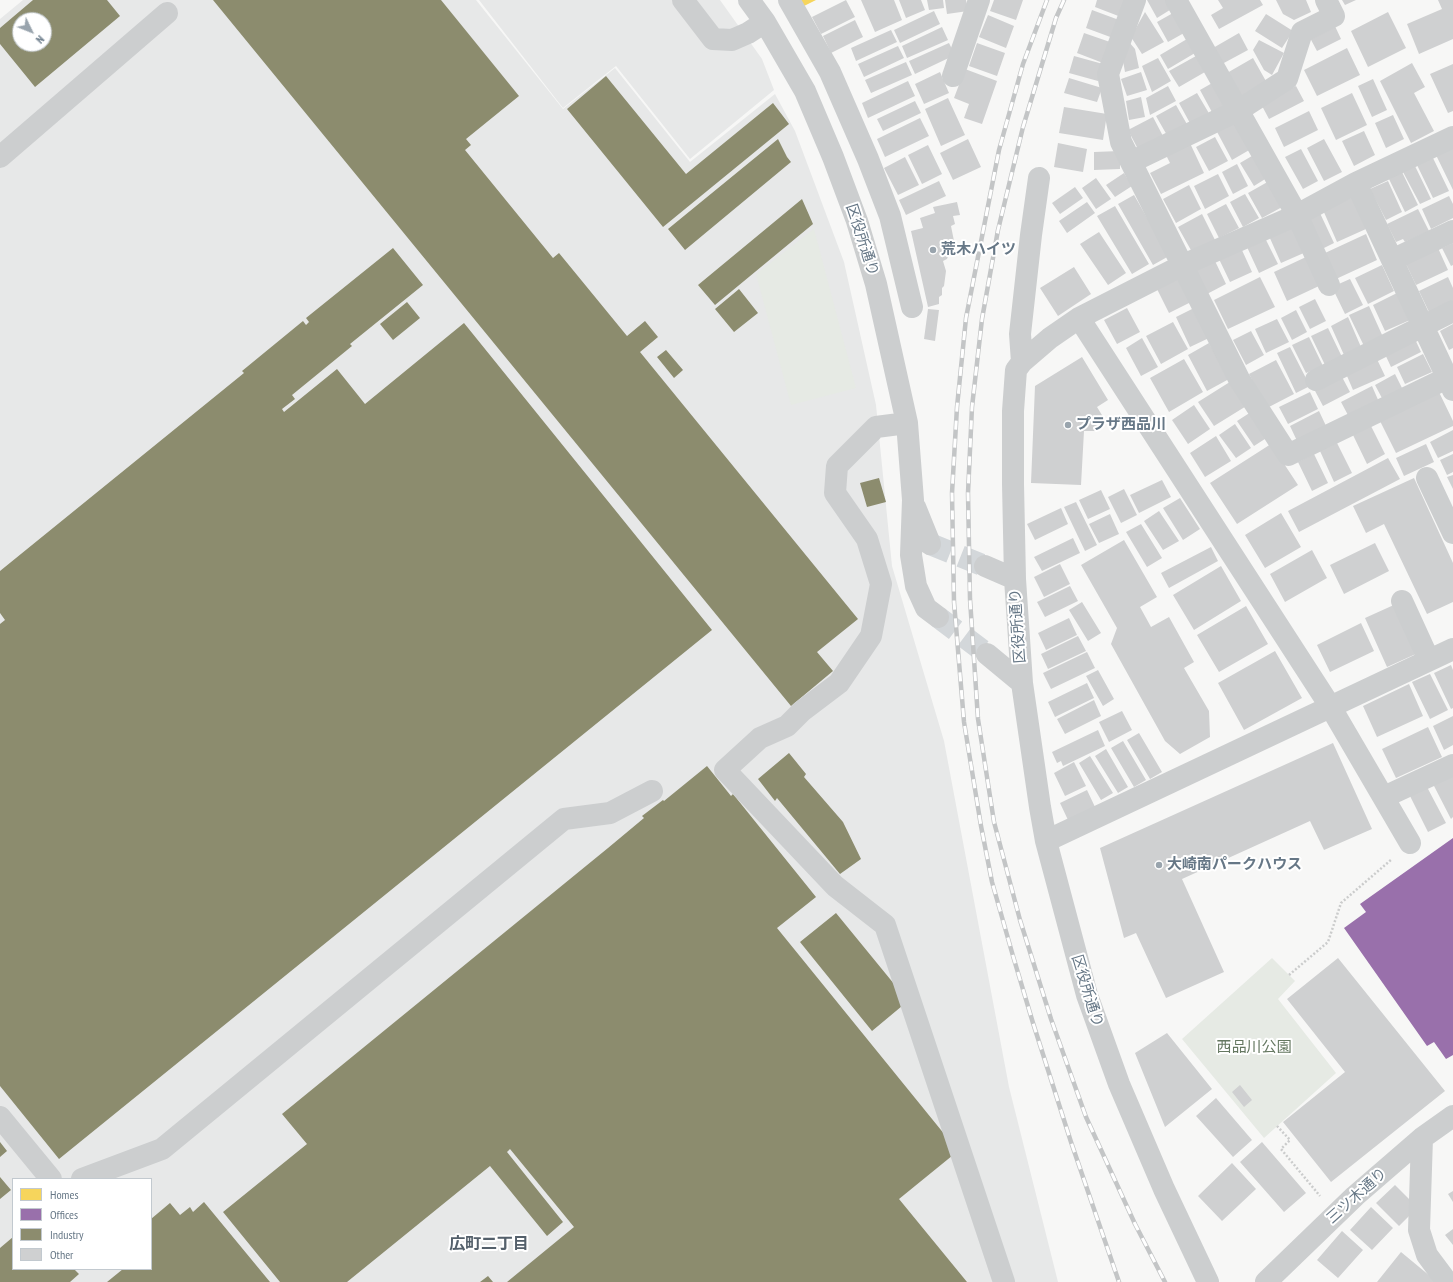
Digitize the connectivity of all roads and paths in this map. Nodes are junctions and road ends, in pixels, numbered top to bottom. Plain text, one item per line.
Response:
1 (683, 0) edge
2 (749, 0) edge
3 (789, 0) edge
4 (979, 0) edge
5 (1135, 0) edge
6 (1176, 0) edge
7 (1326, 0) edge
8 (168, 13) dead end
9 (764, 22) junction
10 (953, 76) dead end
11 (1239, 110) junction
12 (1453, 137) edge
13 (0, 157) edge
14 (1131, 162) junction
15 (1039, 178) dead end
16 (1356, 183) junction
17 (1297, 215) junction
18 (1453, 231) edge
19 (1392, 260) junction
20 (1183, 265) junction
21 (1329, 285) dead end
22 (912, 308) dead end
23 (1453, 311) edge
24 (1079, 318) junction
25 (1423, 326) junction
26 (1022, 362) junction
27 (1316, 380) dead end
28 (1450, 384) edge
29 (907, 423) junction
30 (1427, 478) dead end
31 (913, 500) junction
32 (1453, 533) edge
33 (930, 544) dead end
34 (985, 566) tunnel mouth
35 (1015, 579) junction
36 (1402, 601) dead end
37 (938, 617) tunnel mouth
38 (1452, 651) edge
39 (987, 654) tunnel mouth
40 (1429, 660) junction
41 (1022, 683) junction
42 (1330, 706) junction
43 (1453, 765) edge
44 (652, 791) dead end
45 (1384, 798) junction
46 (1046, 841) junction
47 (1410, 843) joint
48 (1289, 975) dead end
49 (1453, 1116) edge
50 (0, 1117) edge
51 (1277, 1126) dead end
52 (1422, 1138) junction
53 (50, 1178) edge
54 (85, 1178) edge
55 (1322, 1198) dead end
56 (1004, 1282) edge
57 (1208, 1282) edge
58 (1266, 1282) edge
59 (1447, 1282) edge

1 - 9 street
2 - 9 street, 区役所通り
3 - 22 street
4 - 10 street
5 - 14 street
6 - 11 street
7 - 11 street
8 - 13 street
9 - 29 street, 区役所通り
11 - 14 street
11 - 17 street
12 - 16 street
14 - 20 street
15 - 26 street
16 - 17 street
16 - 19 street
17 - 20 street
17 - 21 street
18 - 19 street
19 - 25 street
20 - 24 street
20 - 28 street
23 - 25 street
24 - 26 street
24 - 42 street
25 - 27 street
25 - 28 street
26 - 35 street
29 - 31 street, 区役所通り
29 - 56 street
30 - 32 street
31 - 33 street, 区役所通り
31 - 37 street, 区役所通り
34 - 35 street, 区役所通り
35 - 41 street, 区役所通り
36 - 40 street
38 - 40 street
39 - 41 street, 区役所通り
40 - 42 street
41 - 46 street, 区役所通り
42 - 45 street
42 - 46 street
43 - 45 street
44 - 54 street
45 - 47 street
46 - 57 street, 区役所通り
47 - 48 path
49 - 52 street, 三ツ木通り
50 - 53 street
51 - 55 path
52 - 58 street, 三ツ木通り
52 - 59 street

